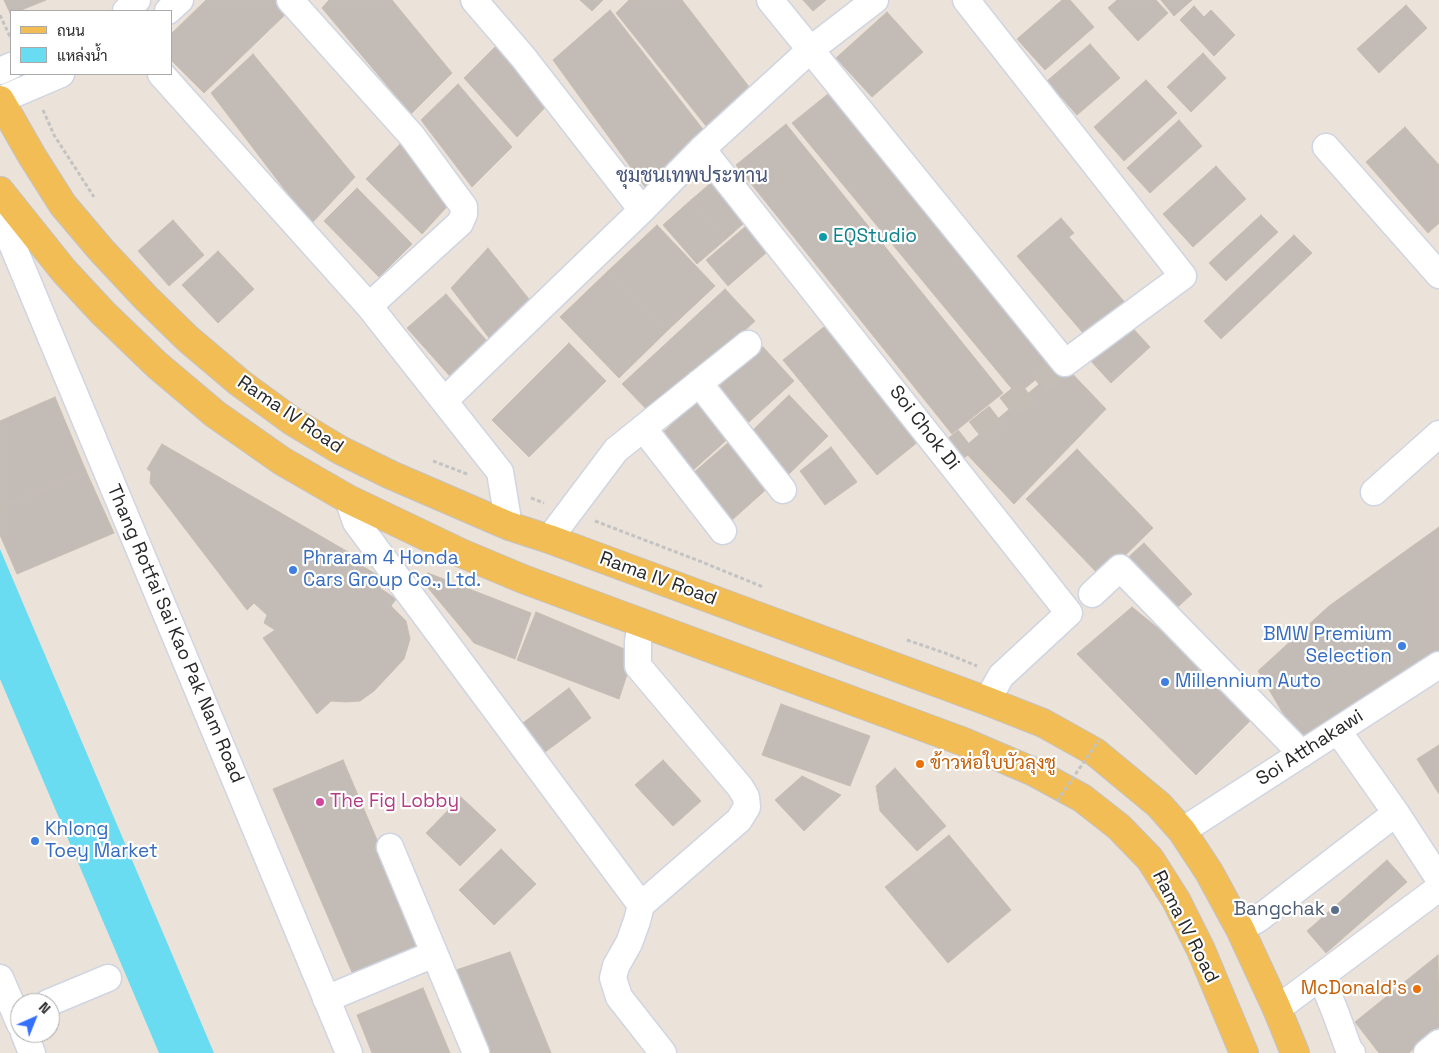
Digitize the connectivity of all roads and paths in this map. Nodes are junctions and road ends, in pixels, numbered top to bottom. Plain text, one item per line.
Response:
1 (137, 0) edge
2 (180, 0) edge
3 (290, 0) edge
4 (770, 0) edge
5 (875, 0) edge
6 (966, 0) edge
7 (488, 5) edge
8 (127, 10) edge
9 (169, 10) edge
10 (0, 14) edge
11 (10, 37) edge
12 (810, 50) junction
13 (58, 75) edge
14 (162, 75) edge
15 (31, 86) junction
16 (0, 100) edge
17 (1326, 147) dead end
18 (702, 148) junction
19 (0, 191) edge
20 (96, 199) dead end
21 (642, 210) junction
22 (0, 215) edge
23 (1439, 275) edge
24 (370, 306) junction
25 (748, 344) dead end
26 (699, 383) junction
27 (444, 400) junction
28 (643, 428) junction
29 (1439, 434) edge
30 (430, 460) dead end
31 (503, 487) junction
32 (783, 490) dead end
33 (1374, 492) dead end
34 (348, 500) junction
35 (570, 512) junction
36 (509, 526) junction
37 (723, 531) dead end
38 (549, 539) junction
39 (764, 588) dead end
40 (1092, 594) dead end
41 (641, 622) junction
42 (899, 638) dead end
43 (1002, 676) junction
44 (1435, 676) edge
45 (987, 701) junction
46 (1338, 731) junction
47 (1099, 740) dead end
48 (1302, 754) junction
49 (1057, 801) dead end
50 (1396, 813) junction
51 (1182, 831) junction
52 (390, 847) dead end
53 (1439, 879) edge
54 (1439, 888) edge
55 (641, 905) junction
56 (1240, 929) junction
57 (436, 958) junction
58 (1321, 977) junction
59 (0, 978) edge
60 (108, 978) dead end
61 (60, 998) edge
62 (328, 1002) junction
63 (10, 1006) edge
64 (1277, 1009) junction
65 (1439, 1042) edge
66 (349, 1053) edge
67 (476, 1053) edge
68 (663, 1053) edge
69 (1244, 1053) edge
70 (1295, 1053) edge
71 (1352, 1053) edge
72 (1427, 1053) edge

1 - 8 street
2 - 9 street
3 - 24 street
4 - 12 street
5 - 12 street
6 - 12 street
7 - 21 street
10 - 11 path
12 - 18 street
13 - 15 street
14 - 24 street
15 - 16 street
15 - 20 path
16 - 36 main road, Rama IV Road
17 - 23 street
18 - 21 street
18 - 43 street, Soi Chok Di
19 - 34 main road, Rama IV Road
21 - 27 street
22 - 62 street, Thang Rotfai Sai Kao Pak Nam Road
24 - 27 street
25 - 26 street
26 - 28 street
26 - 32 street
27 - 31 street
28 - 35 street
28 - 37 street
29 - 33 street
30 - 31 path
31 - 35 path
31 - 36 street
34 - 41 main road, Rama IV Road
34 - 55 street
35 - 38 street
35 - 39 path
36 - 38 main road, Rama IV Road
38 - 45 main road, Rama IV Road
40 - 48 street
41 - 55 street
41 - 69 main road, Rama IV Road
42 - 43 path
43 - 45 street, Soi Chok Di
44 - 46 street, Soi Atthakawi
45 - 51 main road, Rama IV Road
46 - 48 street, Soi Atthakawi
46 - 50 street
47 - 49 path, bridge
48 - 51 street, Soi Atthakawi
50 - 53 street
50 - 56 street
51 - 56 main road, Rama IV Road
52 - 57 street
54 - 58 street
55 - 68 street
56 - 64 main road, Rama IV Road
57 - 62 street
57 - 67 street
58 - 64 street
58 - 71 street
59 - 63 street
60 - 61 street
62 - 66 street, Thang Rotfai Sai Kao Pak Nam Road
64 - 70 main road, Rama IV Road
65 - 72 street

